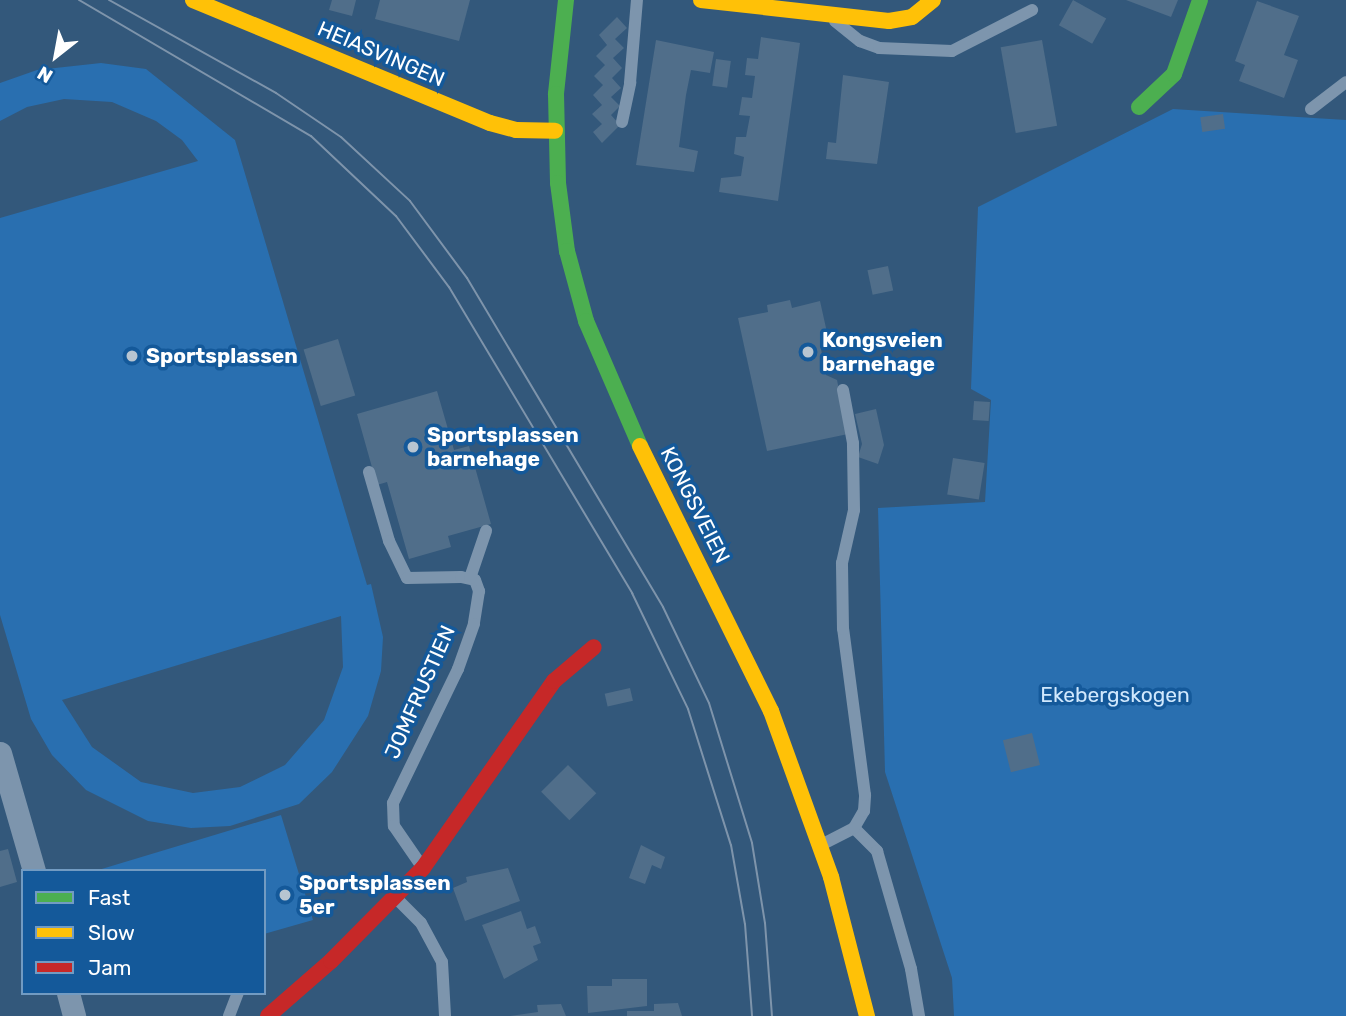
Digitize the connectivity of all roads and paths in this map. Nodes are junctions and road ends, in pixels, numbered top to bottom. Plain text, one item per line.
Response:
1 (193, 0) edge
2 (566, 0) edge
3 (637, 0) edge
4 (701, 0) edge
5 (933, 0) edge
6 (1200, 0) edge
7 (1032, 10) dead end
8 (833, 18) junction
9 (1346, 82) edge
10 (1139, 107) dead end
11 (1311, 108) dead end
12 (622, 122) dead end
13 (555, 131) junction
14 (843, 390) dead end
15 (369, 472) dead end
16 (486, 531) dead end
17 (470, 579) junction
18 (594, 647) dead end
19 (0, 753) edge
20 (854, 828) junction
21 (821, 845) junction
22 (423, 868) junction
23 (33, 869) edge
24 (396, 898) junction
25 (69, 995) edge
26 (236, 995) edge
27 (74, 1016) edge
28 (229, 1016) edge
29 (268, 1016) edge
30 (445, 1016) edge
31 (867, 1016) edge
32 (919, 1016) edge

1 - 13 street, HEIASVINGEN
2 - 13 street, KONGSVEIEN
3 - 12 lane
4 - 8 street
5 - 8 street
6 - 10 street
7 - 8 lane
9 - 11 lane
13 - 21 street, KONGSVEIEN
14 - 20 lane
15 - 17 lane
16 - 17 lane
17 - 22 lane, JOMFRUSTIEN
18 - 22 street
19 - 23 street
20 - 21 lane
20 - 32 lane
21 - 31 street, KONGSVEIEN
22 - 24 street
24 - 29 street
24 - 30 lane
25 - 27 street
26 - 28 lane

